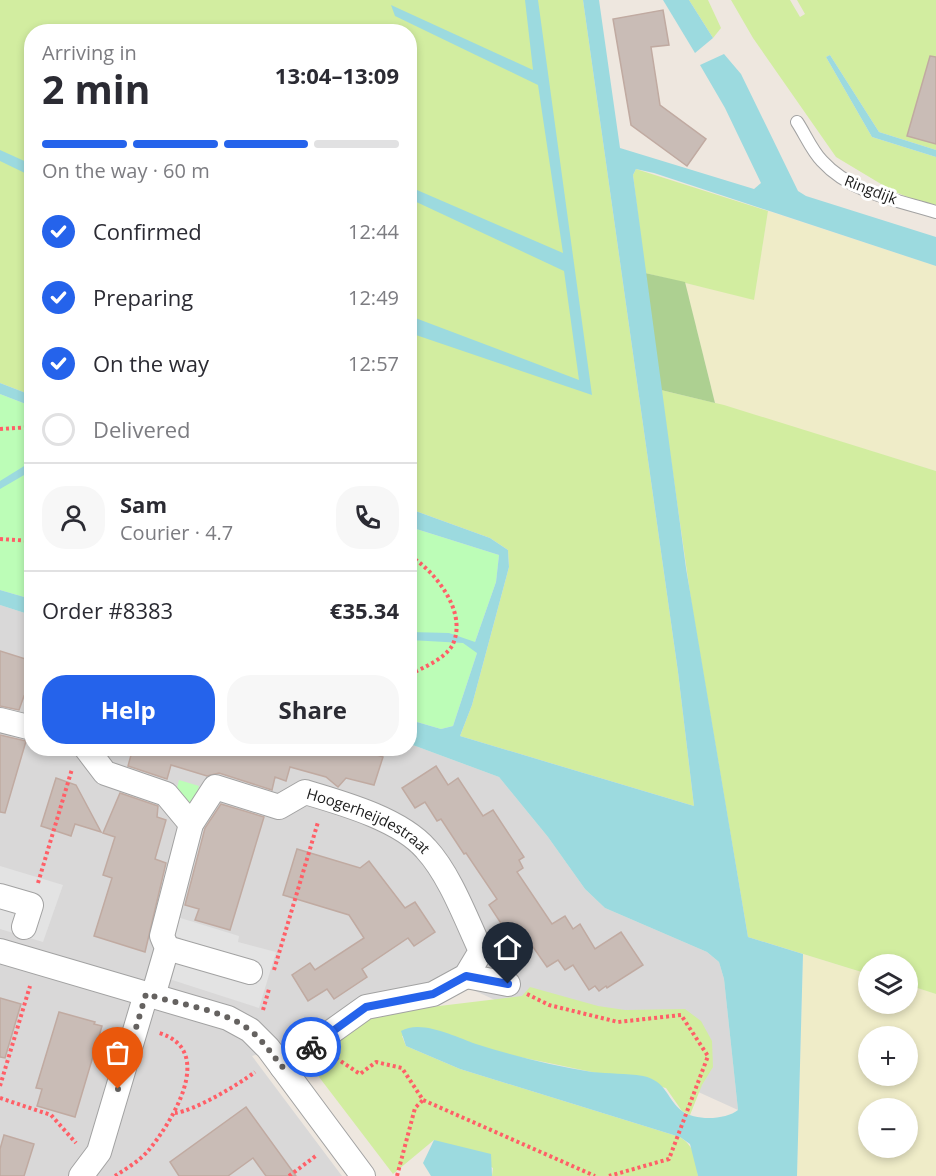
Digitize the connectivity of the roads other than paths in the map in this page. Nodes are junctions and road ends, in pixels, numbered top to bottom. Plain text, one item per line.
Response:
1 (797, 122) dead end
2 (936, 212) edge
3 (0, 720) edge
4 (24, 727) edge
5 (83, 756) edge
6 (191, 824) junction
7 (0, 896) edge
8 (28, 916) road end
9 (166, 948) junction
10 (0, 951) edge
11 (250, 972) dead end
12 (466, 976) junction
13 (508, 984) road end
14 (149, 995) junction
15 (278, 1062) junction
16 (87, 1169) edge
17 (363, 1176) edge

1 - 2 lane, Ringdijk
3 - 4 street
5 - 6 street
6 - 9 street, Hoogerheijdestraat
6 - 12 street, Hoogerheijdestraat
7 - 8 street
9 - 11 street
9 - 14 street, Hoogerheijdestraat
10 - 14 street
12 - 13 street
12 - 15 street
14 - 15 street
14 - 16 street, Hoogerheijdestraat
15 - 17 street

